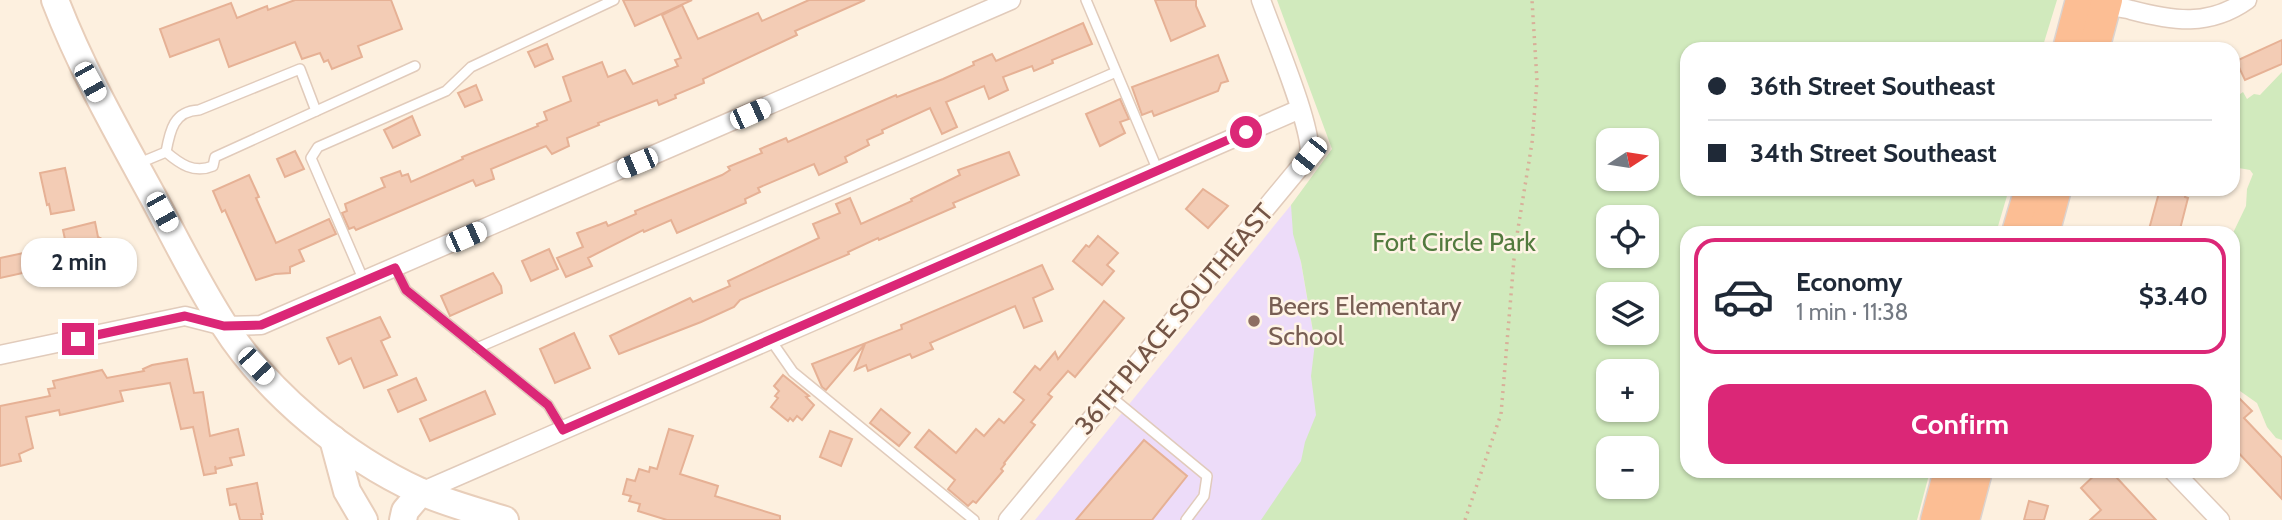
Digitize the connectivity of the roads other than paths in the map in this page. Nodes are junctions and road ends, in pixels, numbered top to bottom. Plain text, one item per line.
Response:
1 (55, 0) edge
2 (614, 0) edge
3 (1012, 0) edge
4 (1086, 0) edge
5 (1261, 0) edge
6 (2247, 0) edge
7 (2096, 1) edge
8 (2072, 42) edge
9 (2094, 42) edge
10 (415, 66) dead end
11 (1116, 72) junction
12 (1300, 109) junction
13 (316, 111) junction
14 (166, 152) junction
15 (135, 165) junction
16 (1158, 171) junction
17 (2028, 196) edge
18 (2054, 196) edge
19 (2019, 226) edge
20 (2046, 226) edge
21 (395, 268) junction
22 (363, 281) junction
23 (224, 326) junction
24 (770, 340) junction
25 (477, 348) junction
26 (0, 355) edge
27 (1110, 396) junction
28 (563, 430) junction
29 (333, 439) junction
30 (1948, 478) edge
31 (1975, 478) edge
32 (2180, 478) edge
33 (421, 492) junction
34 (355, 517) edge
35 (403, 520) edge
36 (505, 520) edge
37 (974, 520) edge
38 (1008, 520) edge
39 (1186, 520) edge
40 (1936, 520) edge
41 (1964, 520) edge
42 (2220, 520) edge

1 - 15 main road
2 - 22 lane
3 - 21 street
4 - 11 lane
5 - 12 street
6 - 7 street
7 - 8 highway
7 - 9 highway
10 - 13 lane
11 - 16 lane
11 - 25 lane
12 - 16 street
12 - 27 street, 36TH PLACE SOUTHEAST
13 - 14 lane
13 - 14 lane
14 - 15 lane
15 - 23 main road
16 - 24 street
17 - 19 highway
18 - 20 highway
21 - 22 street
21 - 25 lane
22 - 23 street
23 - 26 street
23 - 29 main road
24 - 28 street
24 - 37 lane
25 - 28 lane
27 - 38 street, 36TH PLACE SOUTHEAST
27 - 39 lane
28 - 33 street
29 - 33 main road
29 - 34 main road
30 - 40 highway
31 - 41 highway
32 - 42 street
33 - 35 main road
33 - 36 main road

